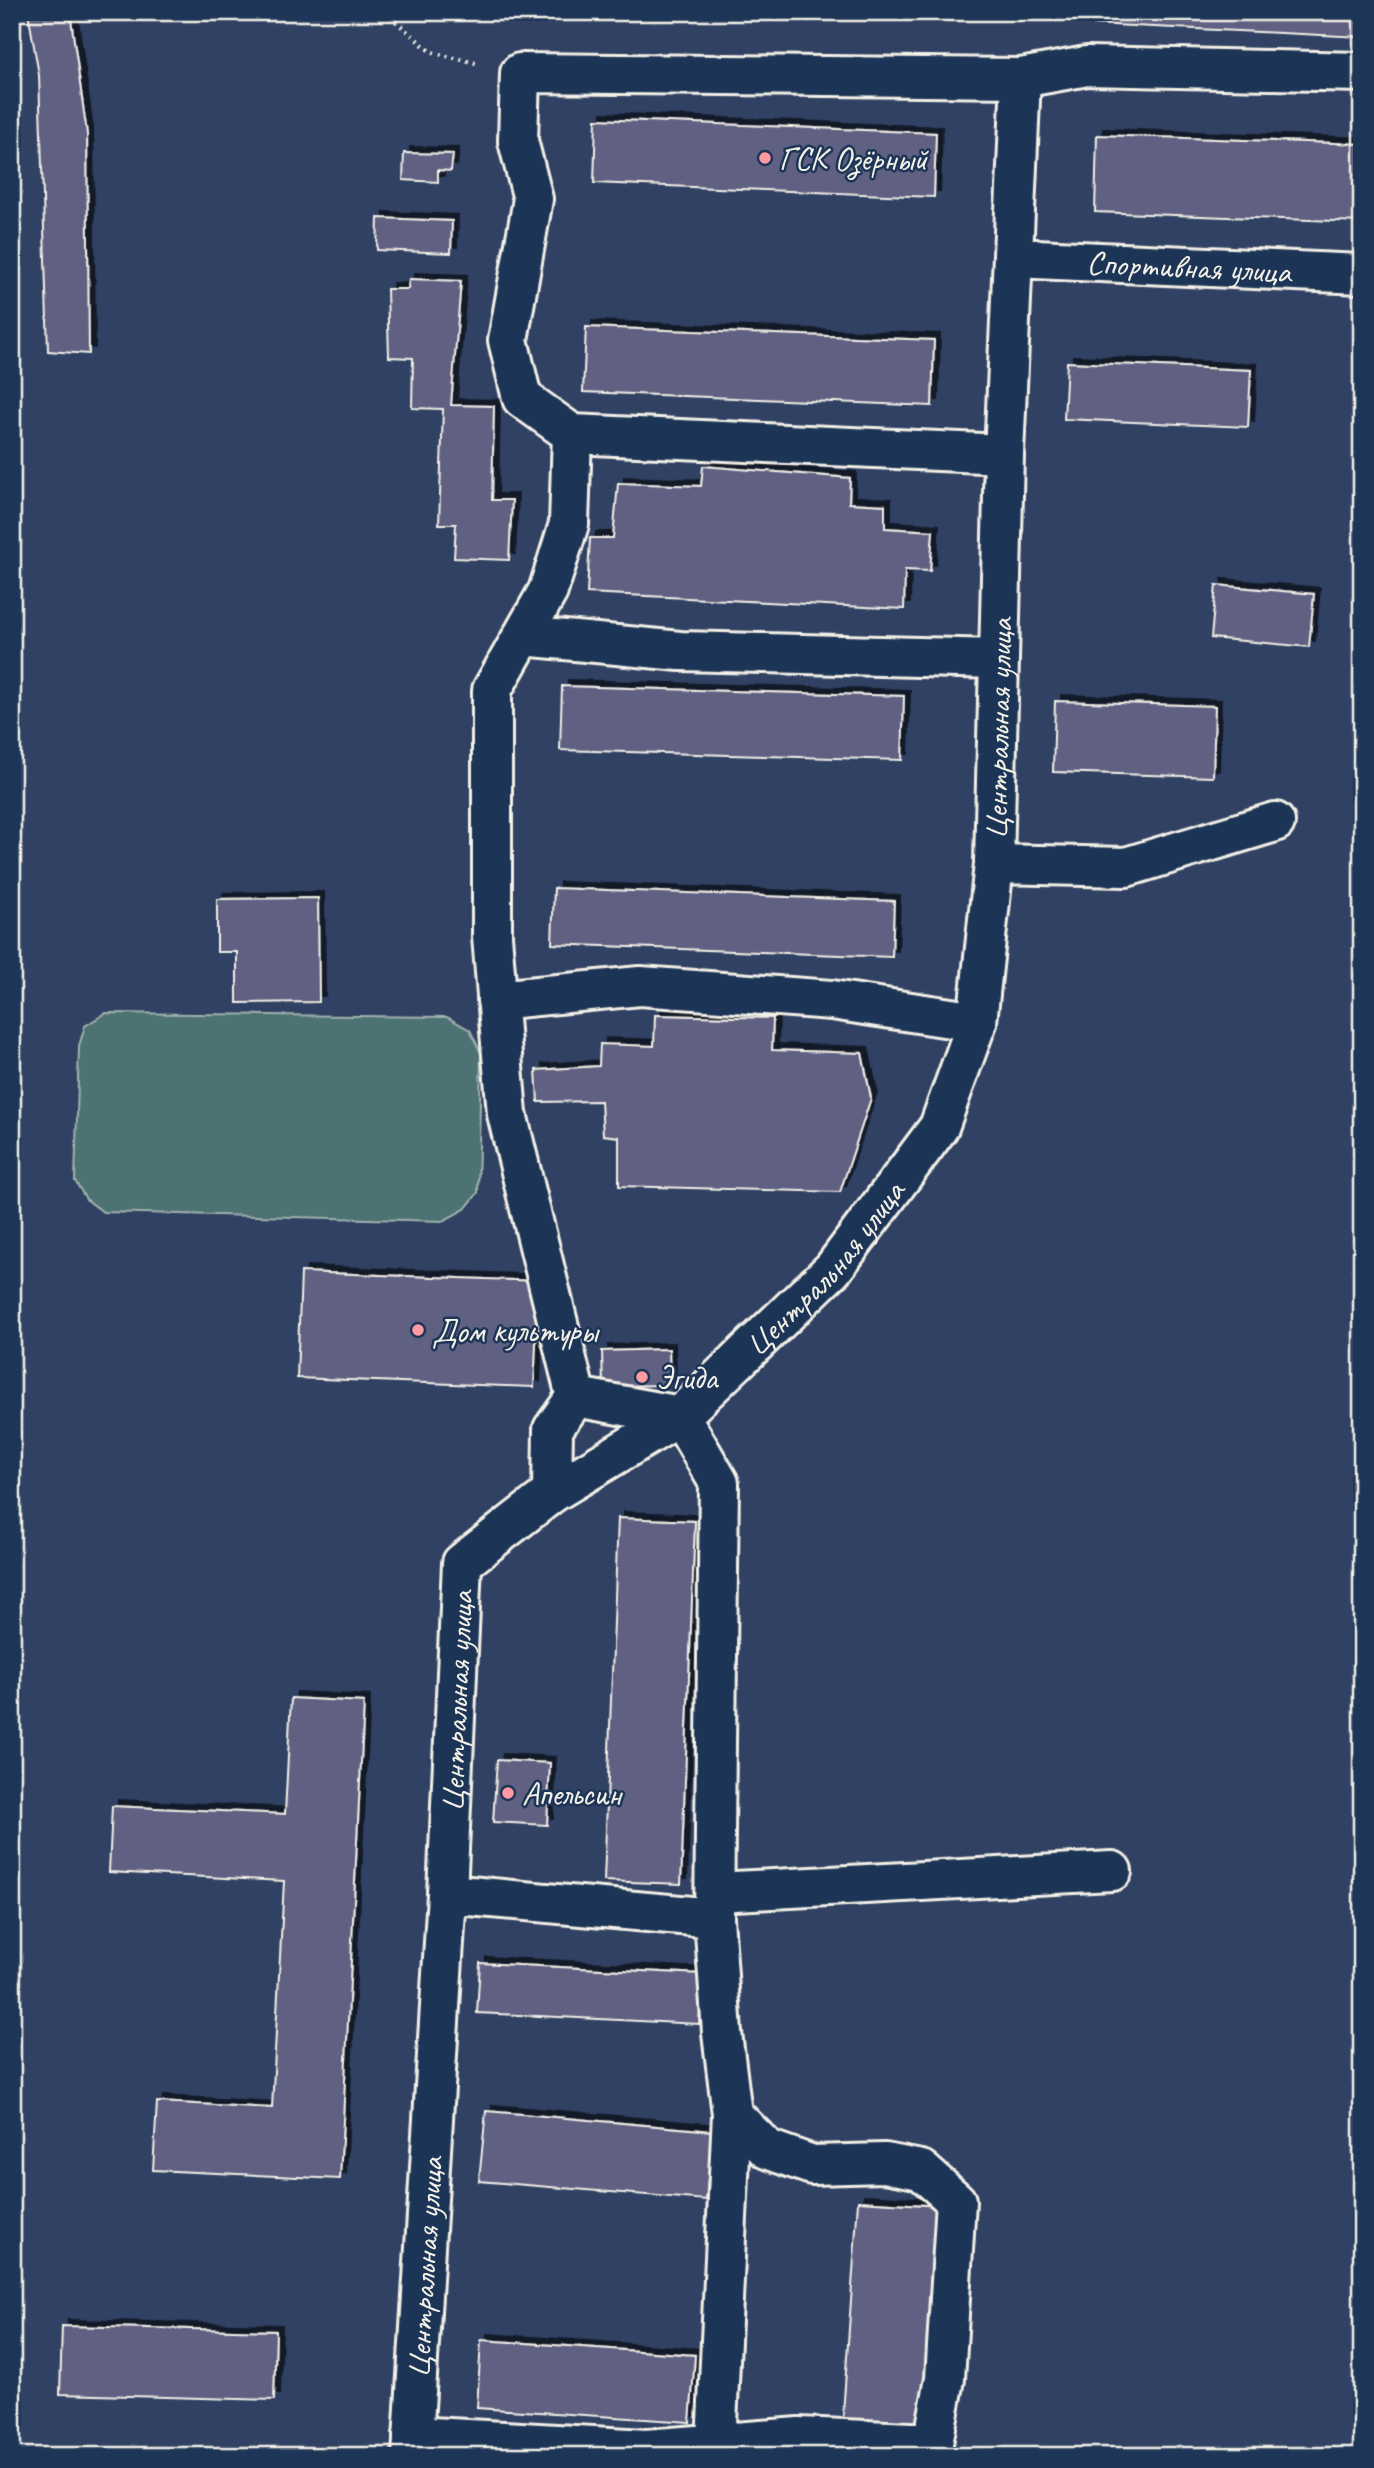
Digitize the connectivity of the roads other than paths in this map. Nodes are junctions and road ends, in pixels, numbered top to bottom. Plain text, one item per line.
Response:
1 (1362, 72) edge
2 (1021, 78) junction
3 (1014, 258) junction
4 (1362, 274) edge
5 (572, 434) junction
6 (1004, 454) junction
7 (523, 636) junction
8 (998, 659) junction
9 (1275, 822) dead end
10 (994, 864) junction
11 (497, 1000) junction
12 (977, 1022) junction
13 (576, 1397) junction
14 (680, 1416) junction
15 (552, 1493) junction
16 (1112, 1871) dead end
17 (447, 1894) junction
18 (715, 1905) junction
19 (732, 2114) junction
20 (716, 2444) junction
21 (412, 2446) edge

1 - 2 street
2 - 3 street, Центральная улица
2 - 5 street
3 - 4 street, Спортивная улица
3 - 6 street, Центральная улица
5 - 6 street
5 - 7 street
6 - 8 street, Центральная улица
7 - 8 street
7 - 11 street
8 - 10 street, Центральная улица
9 - 10 street
10 - 12 street, Центральная улица
11 - 12 street
11 - 13 street
12 - 14 street, Центральная улица
13 - 14 street
13 - 15 street
14 - 15 street, Центральная улица
14 - 18 street
15 - 17 street, Центральная улица
16 - 18 street
17 - 18 street
17 - 21 street, Центральная улица
18 - 19 street
19 - 20 street
19 - 20 street
20 - 21 street

